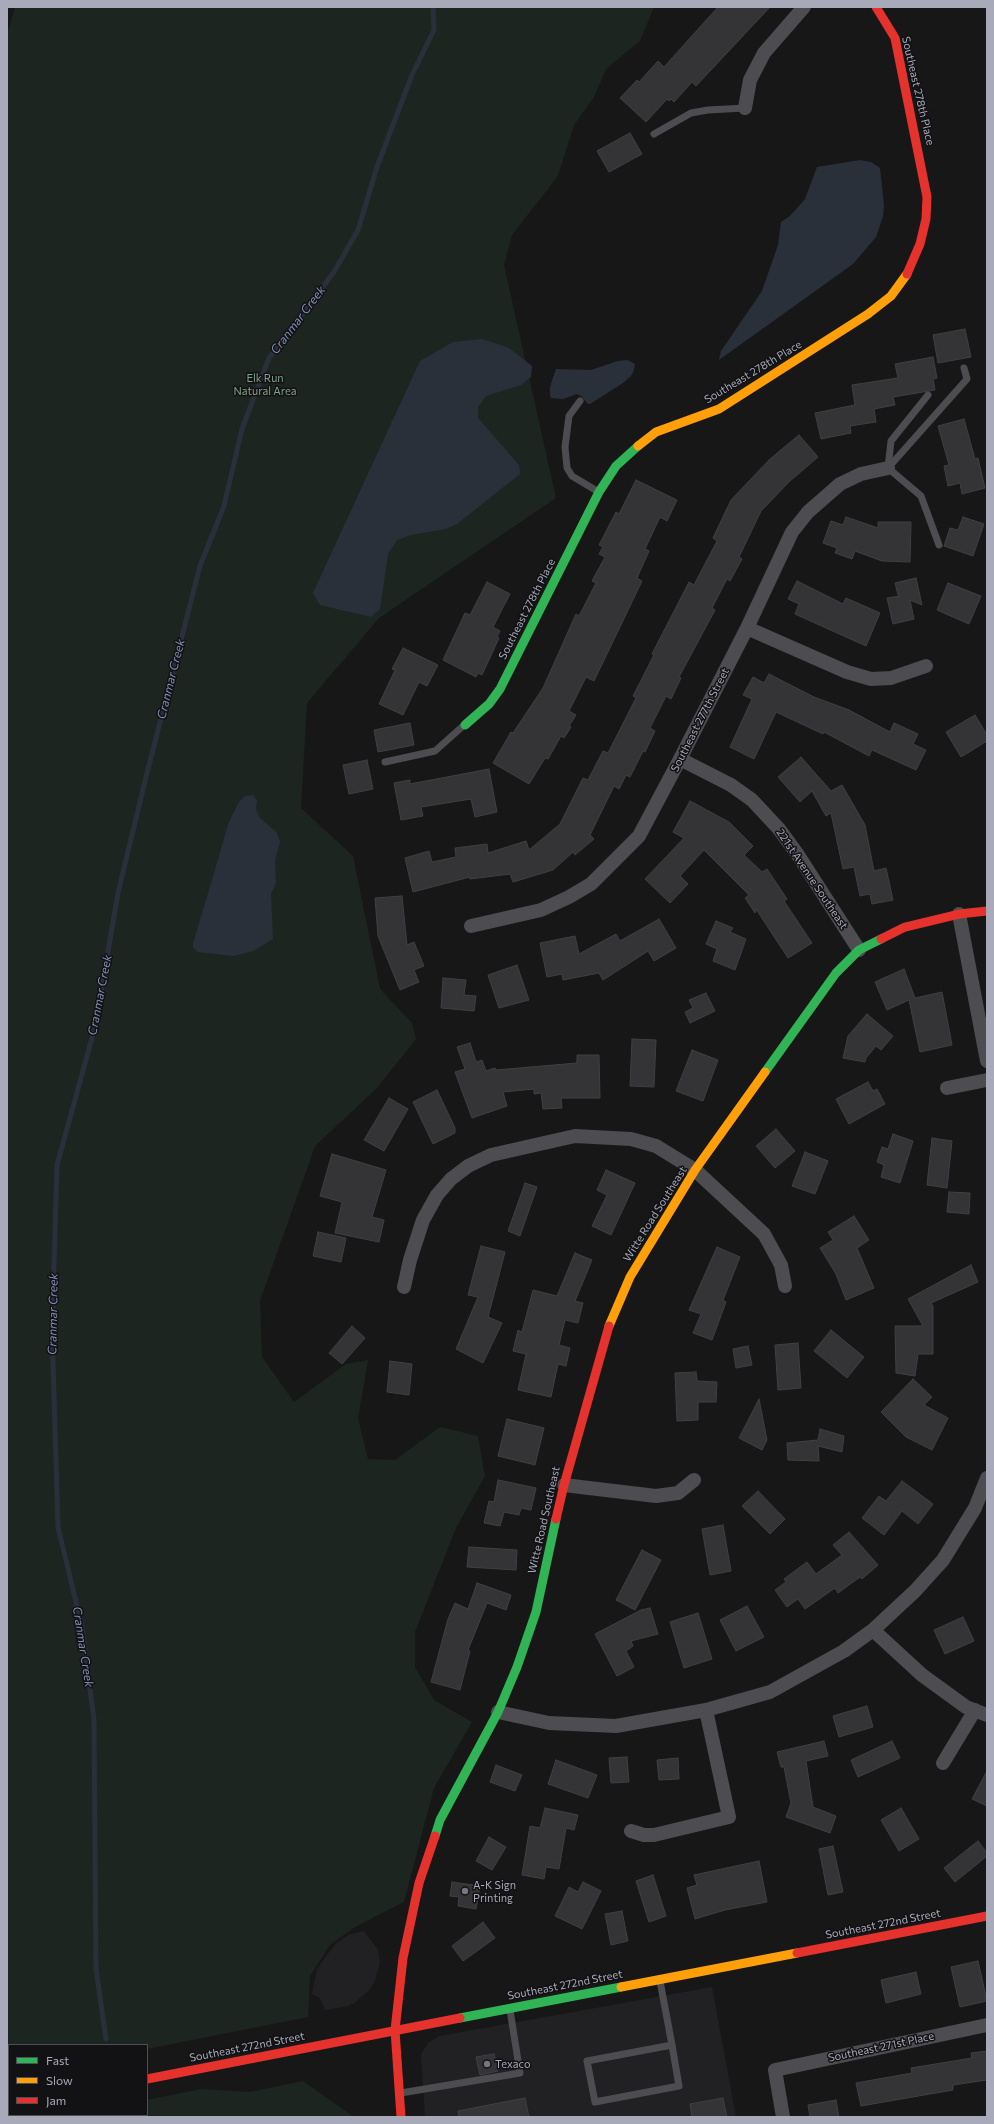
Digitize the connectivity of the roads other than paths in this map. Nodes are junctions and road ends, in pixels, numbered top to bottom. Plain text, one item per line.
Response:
1 (804, 7) edge
2 (876, 7) edge
3 (745, 108) joint
4 (654, 134) dead end
5 (964, 368) dead end
6 (928, 395) dead end
7 (580, 400) dead end
8 (888, 468) junction
9 (599, 492) junction
10 (939, 545) dead end
11 (747, 628) junction
12 (926, 666) dead end
13 (465, 725) joint
14 (680, 759) junction
15 (385, 762) dead end
16 (987, 911) edge
17 (959, 914) junction
18 (471, 926) dead end
19 (859, 950) junction
20 (987, 1061) edge
21 (987, 1080) edge
22 (947, 1088) dead end
23 (695, 1170) junction
24 (785, 1286) dead end
25 (404, 1287) dead end
26 (987, 1478) edge
27 (694, 1480) dead end
28 (564, 1485) junction
29 (873, 1630) junction
30 (706, 1710) junction
31 (498, 1712) junction
32 (981, 1712) edge
33 (943, 1763) dead end
34 (631, 1831) dead end
35 (987, 1916) edge
36 (659, 1979) junction
37 (510, 2008) junction
38 (987, 2025) edge
39 (395, 2030) junction
40 (672, 2045) junction
41 (148, 2079) edge
42 (399, 2093) junction
43 (401, 2117) edge
44 (783, 2117) edge

1 - 3 street
2 - 9 street, Southeast 278th Place
3 - 4 lane
5 - 8 lane
6 - 8 lane
7 - 9 lane
8 - 10 lane
8 - 11 street, Southeast 277th Street
9 - 13 street, Southeast 278th Place
11 - 12 street
11 - 14 street, Southeast 277th Street
13 - 15 lane, Southeast 278th Place
14 - 18 street, Southeast 277th Street
14 - 19 street, 221st Avenue Southeast
16 - 17 street, Witte Road Southeast
17 - 19 street, Witte Road Southeast
17 - 20 street
19 - 23 street, Witte Road Southeast
21 - 22 street
23 - 24 street
23 - 25 street
23 - 28 street, Witte Road Southeast
26 - 29 street
27 - 28 street
28 - 31 street, Witte Road Southeast
29 - 30 street
29 - 32 street
30 - 31 street
30 - 34 street
31 - 39 street, Witte Road Southeast
32 - 33 street
35 - 36 street, Southeast 272nd Street
36 - 37 street, Southeast 272nd Street
36 - 40 lane
37 - 39 street, Southeast 272nd Street
37 - 42 lane
38 - 44 street, Southeast 271st Place
39 - 41 street, Southeast 272nd Street
39 - 42 street, Witte Road Southeast
40 - 40 lane
42 - 43 street, Witte Road Southeast

